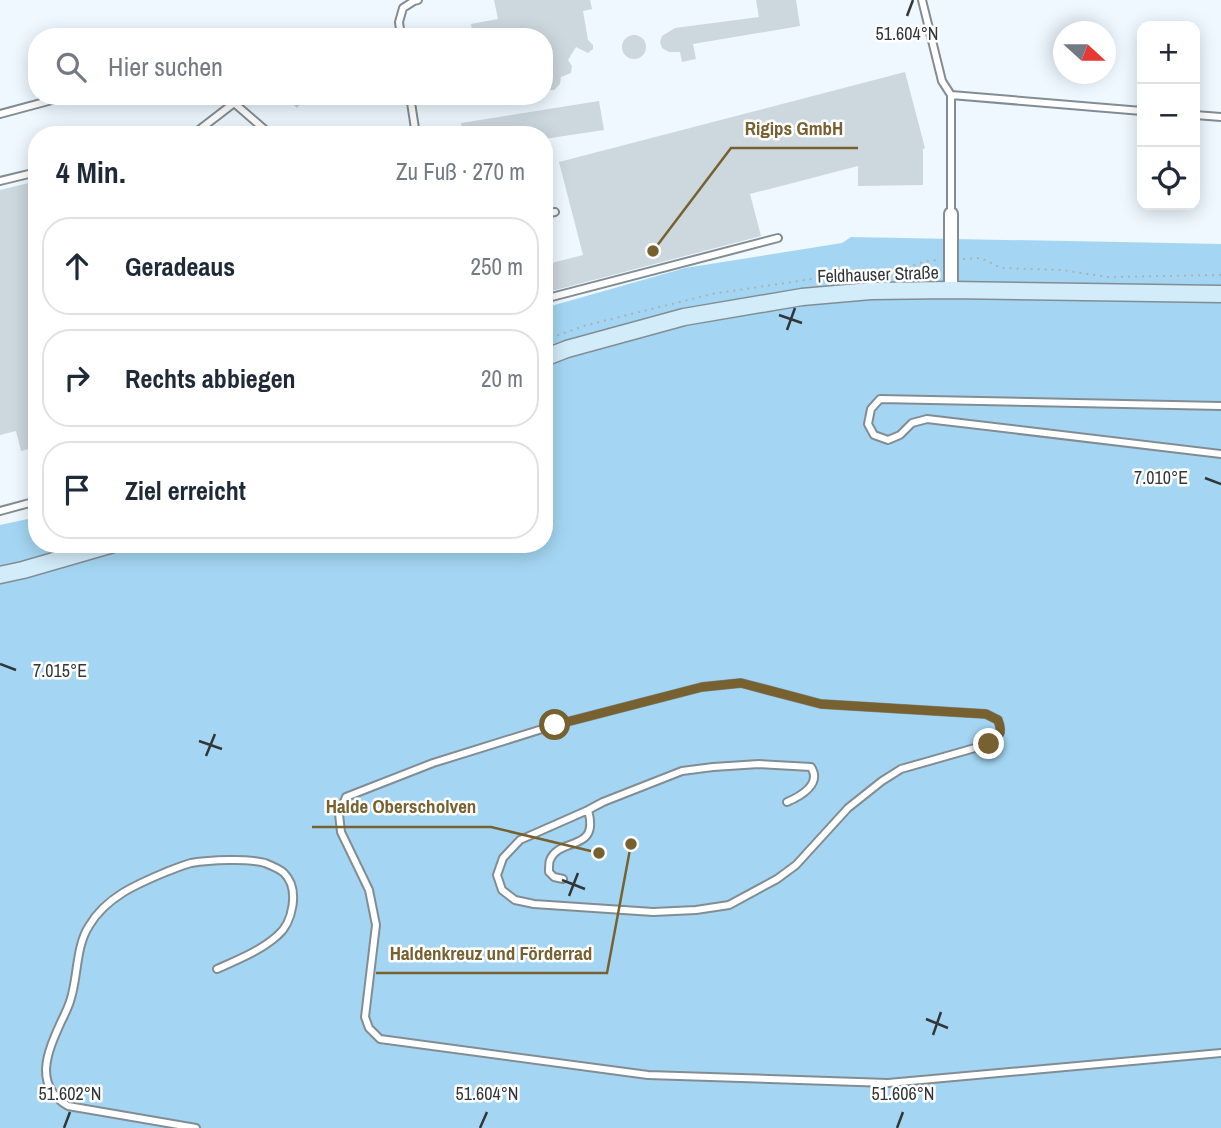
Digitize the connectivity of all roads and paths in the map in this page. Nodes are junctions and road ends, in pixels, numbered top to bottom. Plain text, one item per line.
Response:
1 (418, 0) edge
2 (922, 0) edge
3 (400, 28) edge
4 (951, 95) junction
5 (34, 105) edge
6 (231, 105) edge
7 (236, 105) edge
8 (411, 105) edge
9 (1137, 111) edge
10 (0, 114) edge
11 (1200, 115) edge
12 (1221, 117) edge
13 (204, 126) edge
14 (261, 126) edge
15 (415, 126) edge
16 (28, 174) edge
17 (0, 181) edge
18 (951, 214) joint
19 (778, 238) dead end
20 (1062, 270) dead end
21 (1221, 275) edge
22 (951, 290) junction
23 (1221, 294) edge
24 (553, 297) edge
25 (553, 354) edge
26 (1221, 406) edge
27 (1221, 454) edge
28 (28, 503) edge
29 (0, 511) edge
30 (82, 553) edge
31 (0, 575) edge
32 (787, 802) dead end
33 (588, 810) junction
34 (563, 879) dead end
35 (216, 969) dead end
36 (1221, 1053) edge
37 (197, 1128) edge

1 - 3 lane
2 - 4 lane
4 - 9 lane
4 - 18 lane
5 - 10 lane
6 - 13 lane
7 - 14 lane
8 - 15 lane
11 - 12 lane
16 - 17 lane
18 - 22 street
19 - 24 lane
20 - 21 path
22 - 23 street, Feldhauser Straße
22 - 25 street, Feldhauser Straße
26 - 27 lane
28 - 29 lane
30 - 31 street
32 - 33 lane
33 - 34 lane
33 - 36 lane
35 - 37 lane

